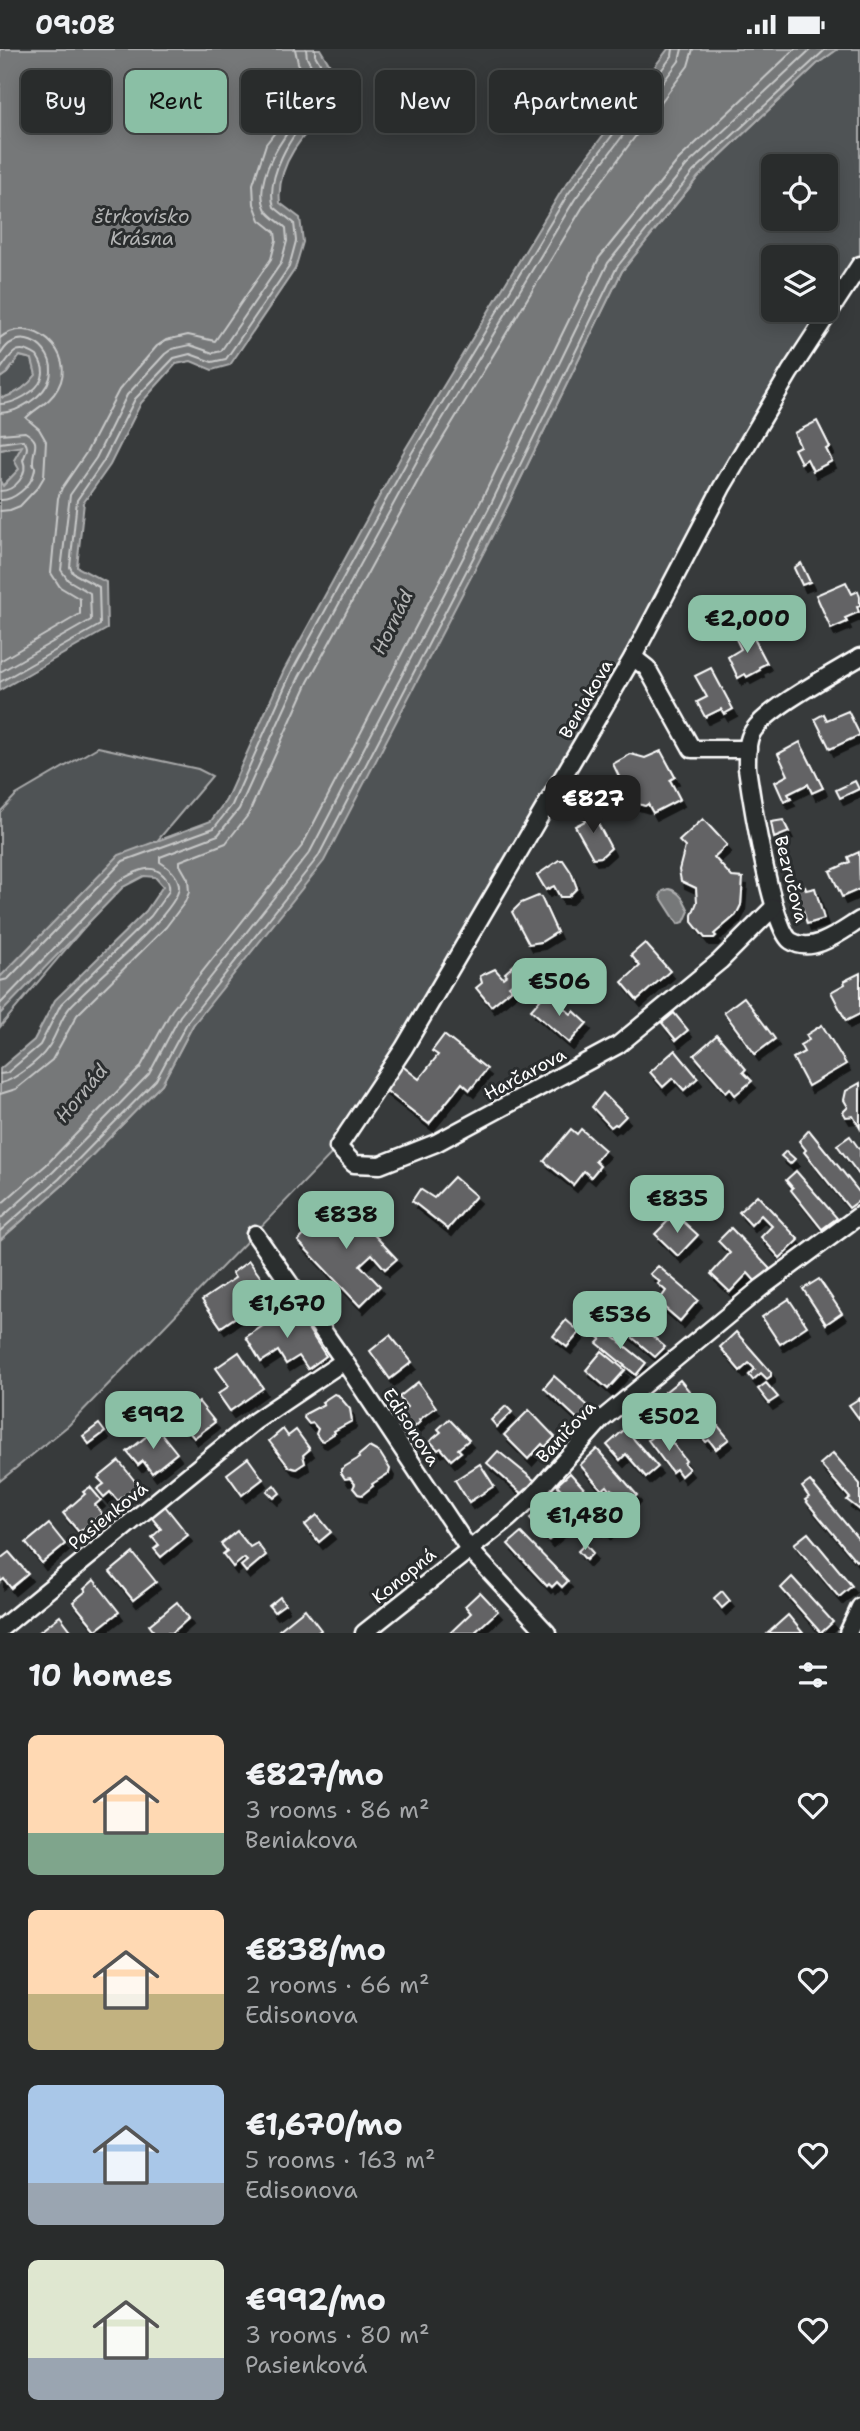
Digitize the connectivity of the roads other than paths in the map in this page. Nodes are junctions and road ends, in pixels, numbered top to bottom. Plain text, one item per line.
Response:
1 (860, 265) edge
2 (633, 657) junction
3 (860, 657) edge
4 (748, 749) junction
5 (774, 907) junction
6 (860, 920) edge
7 (338, 1147) joint
8 (860, 1215) edge
9 (255, 1234) dead end
10 (344, 1361) junction
11 (469, 1549) junction
12 (860, 1607) edge
13 (0, 1629) edge
14 (363, 1633) edge
15 (547, 1633) edge
16 (848, 1633) edge

1 - 2 street, Beniakova
2 - 4 street
2 - 7 street, Beniakova
3 - 4 street
4 - 5 street, Bezručova
5 - 6 street, Bezručova
5 - 7 street, Harčarova
8 - 11 street, Baničova
9 - 10 street, Edisonova
10 - 11 street, Edisonova
10 - 13 street, Pasienková
11 - 14 street, Konopná
11 - 15 street, Edisonova
12 - 16 street

